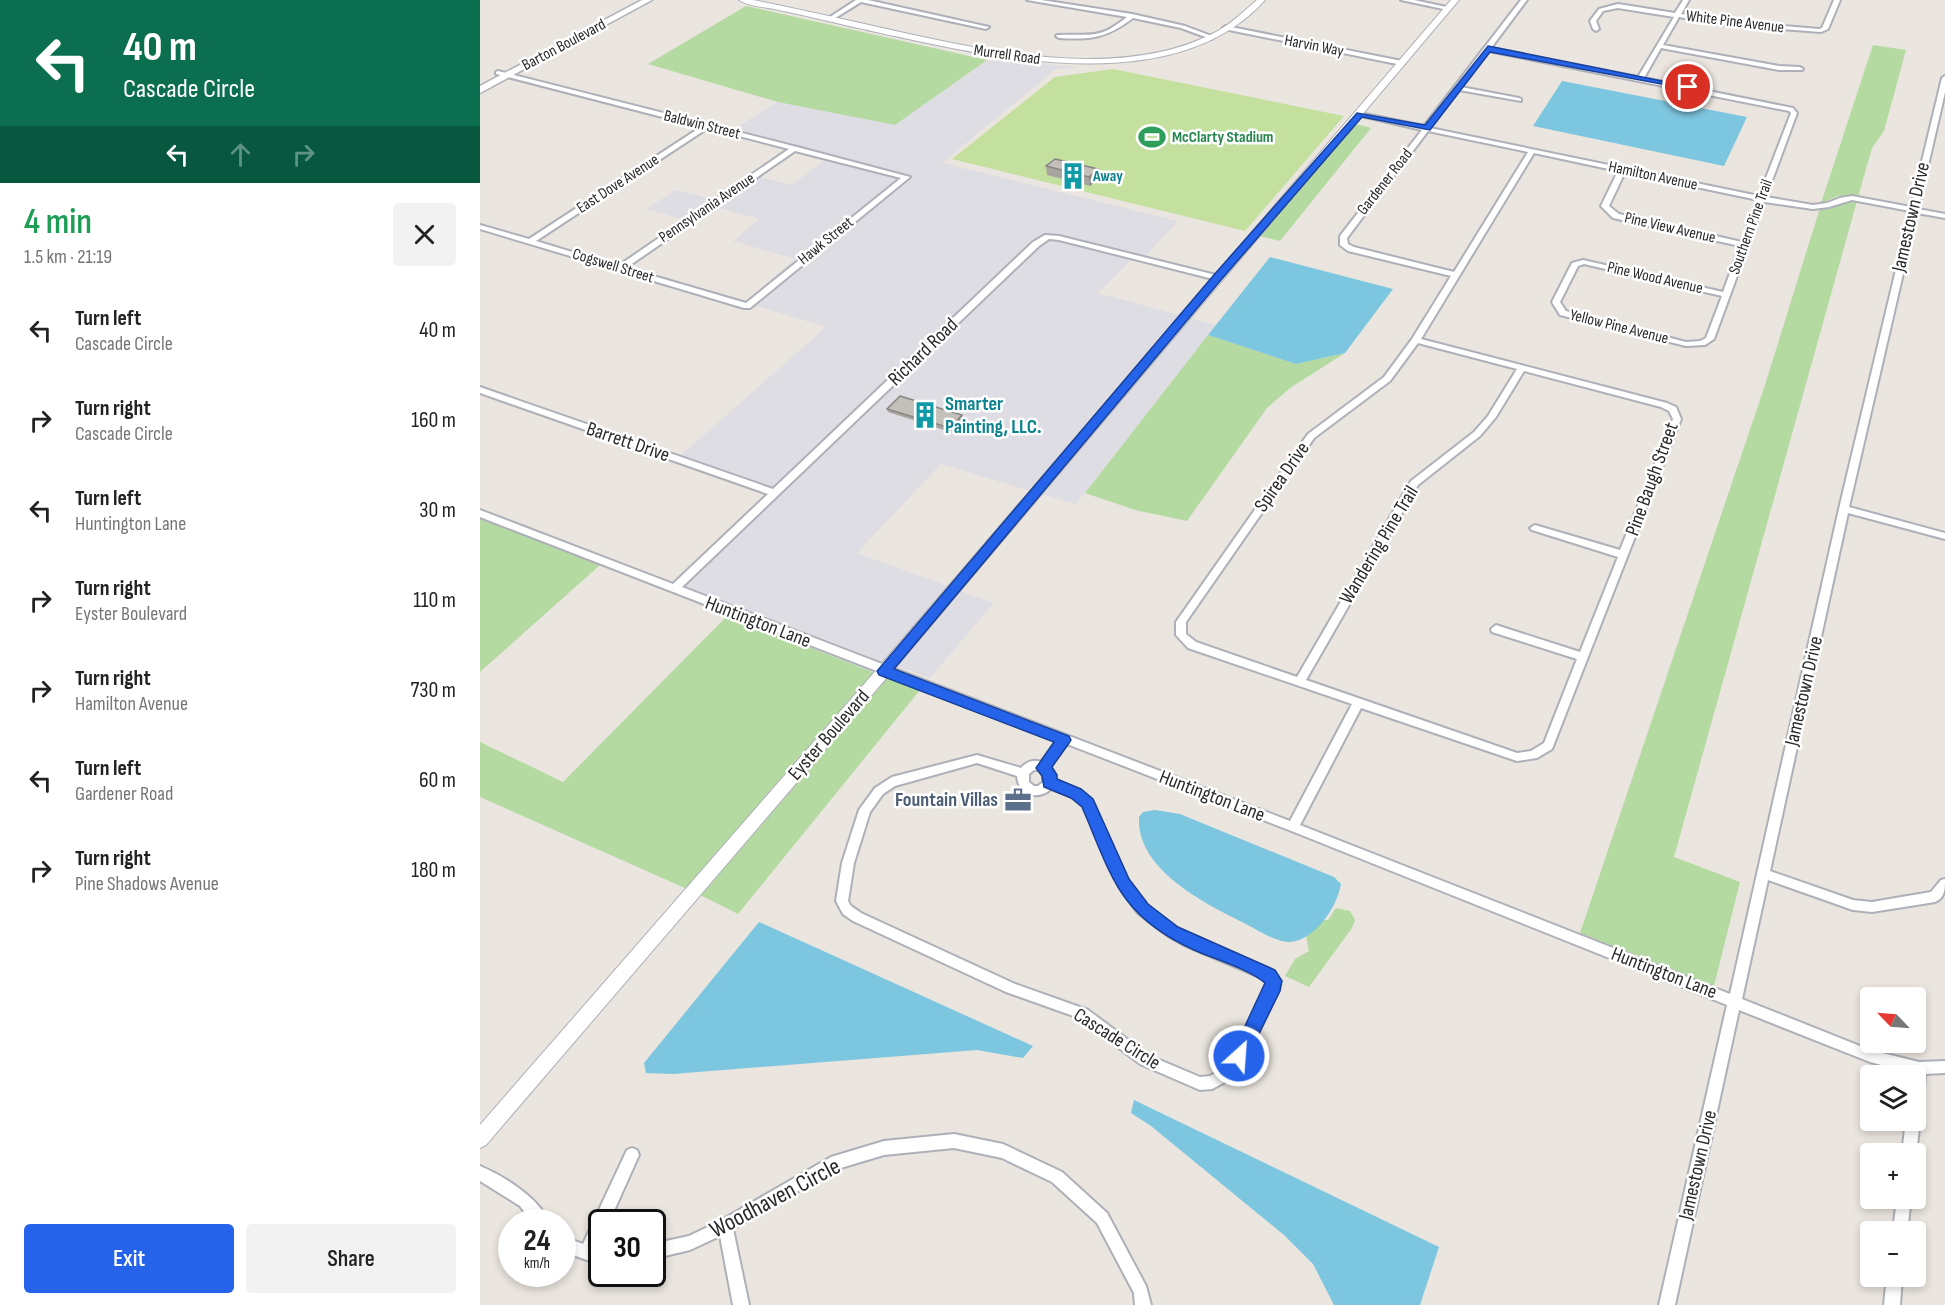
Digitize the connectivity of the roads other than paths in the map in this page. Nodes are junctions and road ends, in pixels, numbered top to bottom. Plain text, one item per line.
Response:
1 (634, 0) edge
2 (648, 0) edge
3 (743, 0) edge
4 (860, 0) edge
5 (1030, 0) edge
6 (1261, 0) edge
7 (1404, 0) edge
8 (1455, 0) edge
9 (1524, 0) edge
10 (1686, 0) edge
11 (1837, 0) edge
12 (1448, 8) junction
13 (1678, 15) junction
14 (1132, 16) junction
15 (603, 17) junction
16 (830, 19) junction
17 (986, 27) dead end
18 (1226, 28) junction
19 (1596, 29) dead end
20 (583, 35) junction
21 (1059, 36) dead end
22 (1211, 37) junction
23 (1659, 46) junction
24 (1488, 49) junction
25 (1402, 63) junction
26 (1800, 69) dead end
27 (502, 74) junction
28 (1641, 78) junction
29 (1945, 78) edge
30 (480, 82) edge
31 (1458, 88) junction
32 (480, 90) edge
33 (1519, 100) dead end
34 (1360, 114) junction
35 (707, 126) junction
36 (1427, 128) junction
37 (795, 148) junction
38 (1533, 150) junction
39 (1623, 169) junction
40 (906, 177) joint
41 (1761, 199) junction
42 (1912, 210) junction
43 (1945, 216) edge
44 (480, 227) edge
45 (530, 242) junction
46 (1744, 245) junction
47 (1583, 262) joint
48 (620, 268) junction
49 (1456, 276) junction
50 (1217, 278) junction
51 (1726, 295) junction
52 (747, 306) joint
53 (1416, 340) junction
54 (1702, 343) joint
55 (1521, 369) junction
56 (480, 390) edge
57 (775, 494) junction
58 (1844, 509) junction
59 (480, 513) edge
60 (1534, 528) dead end
61 (1945, 536) edge
62 (1624, 555) junction
63 (674, 589) junction
64 (1496, 629) dead end
65 (1582, 657) junction
66 (884, 671) junction
67 (1299, 682) junction
68 (1358, 703) junction
69 (1064, 740) junction
70 (1533, 754) joint
71 (1043, 768) junction
72 (1023, 773) junction
73 (1049, 783) junction
74 (1293, 827) junction
75 (1764, 874) junction
76 (1945, 884) edge
77 (1735, 1001) junction
78 (1907, 1065) edge
79 (1945, 1067) edge
80 (1926, 1068) edge
81 (480, 1139) edge
82 (632, 1155) dead end
83 (480, 1173) edge
84 (531, 1209) edge
85 (611, 1209) edge
86 (726, 1226) junction
87 (666, 1249) edge
88 (1894, 1287) edge
89 (741, 1305) edge
90 (1143, 1305) edge
91 (1667, 1305) edge
92 (1892, 1305) edge

1 - 15 main road, Barton Boulevard
2 - 20 main road, Barton Boulevard
3 - 16 street, Murrell Road
4 - 16 street
4 - 17 street
5 - 14 street
6 - 18 street, Murrell Road
7 - 12 street
8 - 12 street, Eyster Boulevard
9 - 24 street, Gardener Road
10 - 13 street
11 - 13 street, White Pine Avenue
12 - 25 street, Eyster Boulevard
13 - 19 street, White Pine Avenue
13 - 23 street
14 - 21 street
14 - 22 street
15 - 20 main road
15 - 27 main road, Barton Boulevard
16 - 22 street, Murrell Road
18 - 22 street, Murrell Road
18 - 25 street, Harvin Way
20 - 27 main road, Barton Boulevard
23 - 26 street
23 - 28 street
24 - 28 street
24 - 31 street, Gardener Road
25 - 34 street, Eyster Boulevard
27 - 30 main road, Barton Boulevard
27 - 32 main road, Barton Boulevard
27 - 35 street, Baldwin Street
28 - 41 street, Southern Pine Trail
29 - 42 street, Jamestown Drive
31 - 33 street
31 - 36 street, Gardener Road
34 - 36 street, Hamilton Avenue
34 - 50 street, Eyster Boulevard
35 - 37 street, Baldwin Street
35 - 45 street, East Dove Avenue
36 - 38 street, Hamilton Avenue
36 - 49 street, Gardener Road
37 - 40 street, Baldwin Street
37 - 48 street, Pennsylvania Avenue
38 - 39 street, Hamilton Avenue
38 - 49 street, Spirea Drive
39 - 41 street, Hamilton Avenue
39 - 46 street, Pine View Avenue
40 - 52 street, Hawk Street
41 - 42 street, Hamilton Avenue
41 - 46 street, Southern Pine Trail
42 - 43 street, Hamilton Avenue
42 - 58 street, Jamestown Drive
44 - 45 street, Cogswell Street
45 - 48 street, Cogswell Street
46 - 51 street, Southern Pine Trail
47 - 51 street, Pine Wood Avenue
47 - 54 street, Yellow Pine Avenue
48 - 52 street, Cogswell Street
49 - 53 street, Spirea Drive
50 - 57 street, Richard Road
50 - 66 street, Eyster Boulevard
51 - 54 street, Southern Pine Trail
53 - 55 street, Pine Baugh Street
53 - 67 street, Spirea Drive
55 - 62 street, Pine Baugh Street
55 - 67 street, Wandering Pine Trail
56 - 57 street, Barrett Drive
57 - 63 street, Richard Road
58 - 61 street
58 - 75 street, Jamestown Drive
59 - 63 street, Huntington Lane
60 - 62 street
62 - 65 street, Pine Baugh Street
63 - 66 street, Huntington Lane
64 - 65 street
65 - 70 street, Pine Baugh Street
66 - 69 street, Huntington Lane
66 - 81 street, Eyster Boulevard
67 - 68 street, Spirea Drive
68 - 70 street, Spirea Drive
68 - 74 street
69 - 71 street
69 - 74 street, Huntington Lane
71 - 72 street
71 - 73 street
72 - 73 street, Cascade Circle
72 - 73 street, Cascade Circle
74 - 77 street, Huntington Lane
75 - 76 street
75 - 77 street, Jamestown Drive
77 - 78 street, Huntington Lane
77 - 91 street, Jamestown Drive
79 - 80 street, Huntington Lane
82 - 85 street
83 - 84 street
86 - 87 street, Woodhaven Circle
86 - 89 street
86 - 90 street, Woodhaven Circle
88 - 92 street

